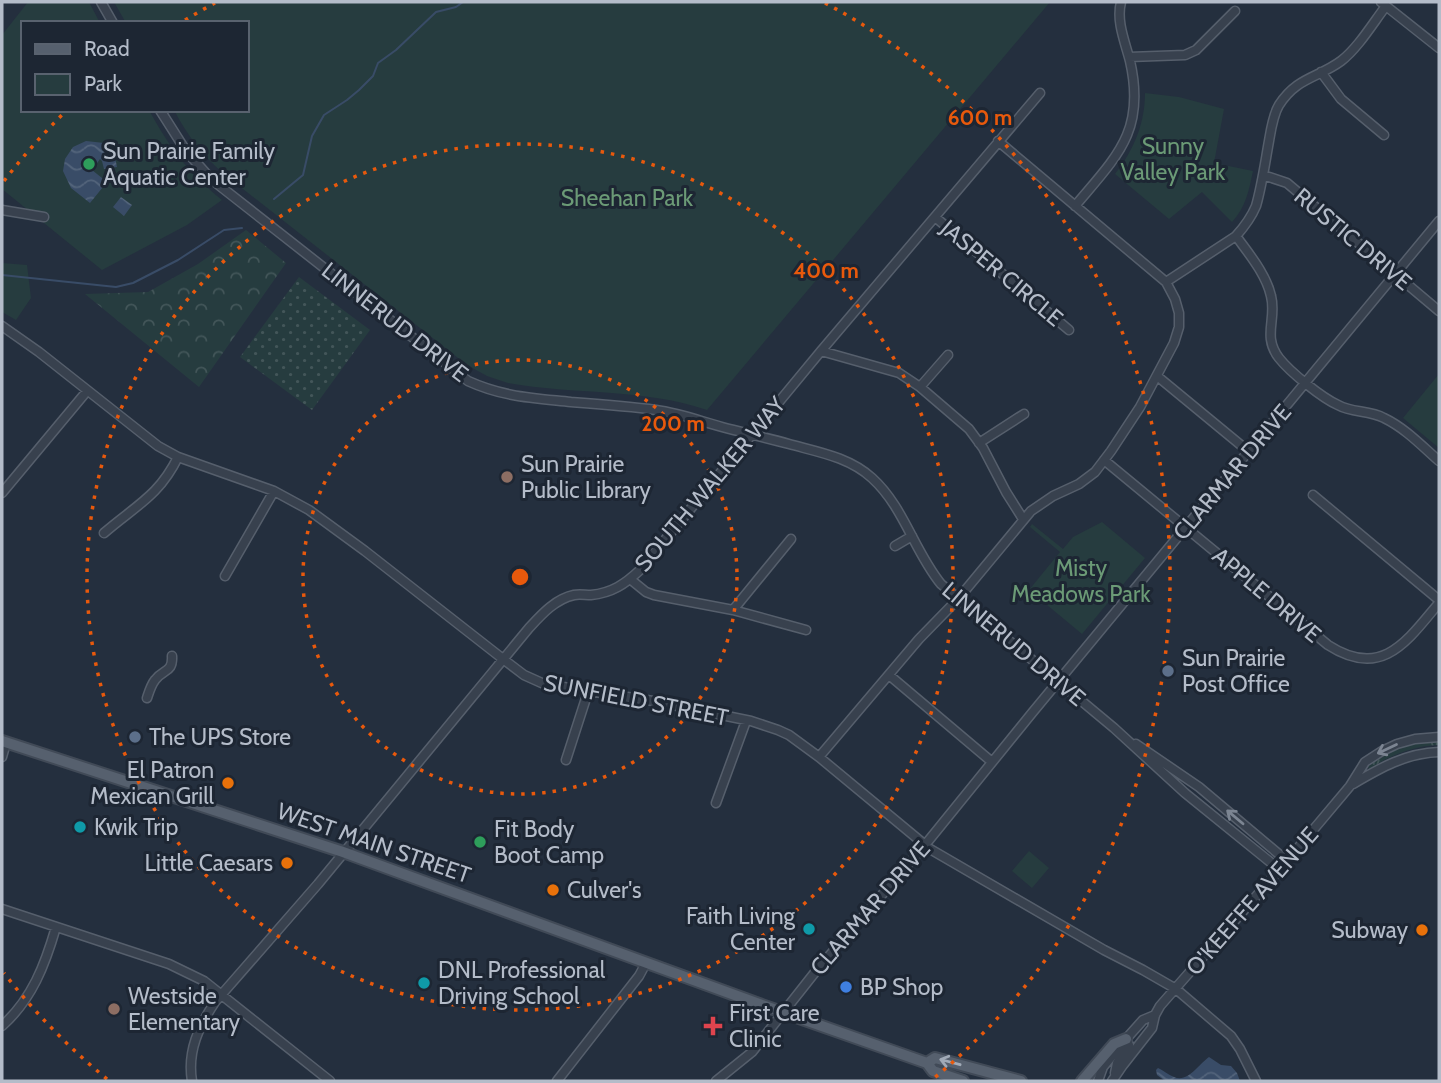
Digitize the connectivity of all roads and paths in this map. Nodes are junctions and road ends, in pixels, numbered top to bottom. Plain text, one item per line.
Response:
1 (101, 2) edge
2 (1121, 2) edge
3 (1383, 4) edge
4 (1235, 10) dead end
5 (112, 21) edge
6 (1439, 48) edge
7 (1129, 57) junction
8 (1321, 72) junction
9 (1040, 93) dead end
10 (161, 112) edge
11 (1384, 135) dead end
12 (998, 141) junction
13 (1263, 175) junction
14 (1075, 206) junction
15 (2, 210) edge
16 (44, 216) dead end
17 (935, 217) junction
18 (1439, 221) edge
19 (1236, 236) junction
20 (1395, 275) junction
21 (1166, 282) junction
22 (1439, 311) edge
23 (2, 326) edge
24 (1069, 330) dead end
25 (821, 351) junction
26 (948, 355) dead end
27 (1157, 376) junction
28 (1307, 383) junction
29 (920, 387) junction
30 (87, 391) junction
31 (1024, 414) dead end
32 (754, 434) junction
33 (979, 443) junction
34 (1248, 451) junction
35 (178, 457) junction
36 (1104, 460) junction
37 (1439, 461) edge
38 (274, 491) junction
39 (2, 493) edge
40 (1313, 495) dead end
41 (1023, 519) junction
42 (1185, 528) junction
43 (104, 533) dead end
44 (912, 536) junction
45 (791, 539) dead end
46 (895, 545) dead end
47 (225, 576) dead end
48 (630, 579) junction
49 (958, 599) junction
50 (1439, 602) edge
51 (733, 610) junction
52 (806, 630) dead end
53 (172, 656) dead end
54 (503, 659) junction
55 (888, 675) junction
56 (1058, 681) junction
57 (588, 692) junction
58 (147, 698) dead end
59 (746, 721) junction
60 (1114, 729) junction
61 (1439, 737) edge
62 (4, 742) edge
63 (1439, 752) edge
64 (2, 757) edge
65 (819, 757) junction
66 (566, 760) dead end
67 (992, 762) junction
68 (1350, 786) junction
69 (716, 803) dead end
70 (925, 845) junction
71 (343, 852) junction
72 (1287, 861) junction
73 (1280, 870) junction
74 (2, 909) edge
75 (55, 927) junction
76 (646, 963) junction
77 (1176, 989) junction
78 (221, 994) junction
79 (783, 1012) junction
80 (1155, 1016) junction
81 (2, 1026) edge
82 (1126, 1039) junction
83 (927, 1063) junction
84 (1113, 1079) edge
85 (192, 1081) edge
86 (330, 1081) edge
87 (557, 1081) edge
88 (716, 1081) edge
89 (964, 1081) edge
90 (1021, 1081) edge
91 (1082, 1081) edge
92 (1098, 1081) edge
93 (1256, 1081) edge

1 - 5 street
2 - 7 street
3 - 6 street
3 - 8 street
4 - 7 street
7 - 14 street
8 - 11 street
8 - 13 street
9 - 12 street, SOUTH WALKER WAY
10 - 32 street, LINNERUD DRIVE
12 - 14 street
12 - 17 street, SOUTH WALKER WAY
13 - 19 street
13 - 20 street, RUSTIC DRIVE
14 - 21 street
15 - 16 street
17 - 24 street, JASPER CIRCLE
17 - 25 street, SOUTH WALKER WAY
18 - 20 street, CLARMAR DRIVE
19 - 21 street
19 - 28 street
20 - 22 street, RUSTIC DRIVE
20 - 28 street, CLARMAR DRIVE
21 - 27 street
23 - 30 street, SUNFIELD STREET
25 - 29 street
25 - 32 street, SOUTH WALKER WAY
26 - 29 street
27 - 34 street
27 - 36 street
28 - 34 street, CLARMAR DRIVE
28 - 37 street
29 - 33 street
30 - 35 street, SUNFIELD STREET
30 - 39 street
31 - 33 street
32 - 44 street, LINNERUD DRIVE
32 - 48 street, SOUTH WALKER WAY
33 - 41 street
34 - 42 street, CLARMAR DRIVE
35 - 38 street, SUNFIELD STREET
35 - 43 street
36 - 41 street
36 - 42 street, APPLE DRIVE
38 - 47 street
38 - 54 street, SUNFIELD STREET
40 - 50 street
41 - 49 street
42 - 50 street, APPLE DRIVE
42 - 56 street, CLARMAR DRIVE
44 - 46 street
44 - 49 street, LINNERUD DRIVE
45 - 51 street
48 - 51 street
48 - 54 street, SOUTH WALKER WAY
49 - 55 street
49 - 56 street, LINNERUD DRIVE
51 - 52 street
53 - 58 street
54 - 57 street, SUNFIELD STREET
54 - 71 street, SOUTH WALKER WAY
55 - 65 street
55 - 67 street
56 - 60 street, LINNERUD DRIVE
56 - 67 street, CLARMAR DRIVE
57 - 59 street, SUNFIELD STREET
57 - 66 street
59 - 65 street, SUNFIELD STREET
59 - 69 street
72 -> 60 street, LINNERUD DRIVE
60 - 73 street, LINNERUD DRIVE
61 -> 68 street, O'KEEFFE AVENUE
62 - 64 street
62 - 71 main road, WEST MAIN STREET
63 - 68 street, O'KEEFFE AVENUE
65 - 70 street, SUNFIELD STREET
67 - 70 street, CLARMAR DRIVE
68 - 72 street, O'KEEFFE AVENUE
70 - 77 street, SUNFIELD STREET
70 - 79 street, CLARMAR DRIVE
71 - 76 main road, WEST MAIN STREET
71 - 78 street, SOUTH WALKER WAY
72 - 73 street, O'KEEFFE AVENUE
73 - 77 street, O'KEEFFE AVENUE
74 - 75 street
75 - 78 street
75 - 81 street
76 - 79 main road, WEST MAIN STREET
76 - 87 street
77 - 80 street, O'KEEFFE AVENUE
77 - 93 street, SUNFIELD STREET
78 - 85 street, SOUTH WALKER WAY
78 - 86 street
79 - 83 main road, WEST MAIN STREET
79 - 88 street, CLARMAR DRIVE
80 - 82 street, O'KEEFFE AVENUE
80 - 84 street, O'KEEFFE AVENUE
82 - 84 street
82 - 91 main road
82 - 92 street, O'KEEFFE AVENUE
83 - 89 main road, WEST MAIN STREET
90 -> 83 main road, WEST MAIN STREET

